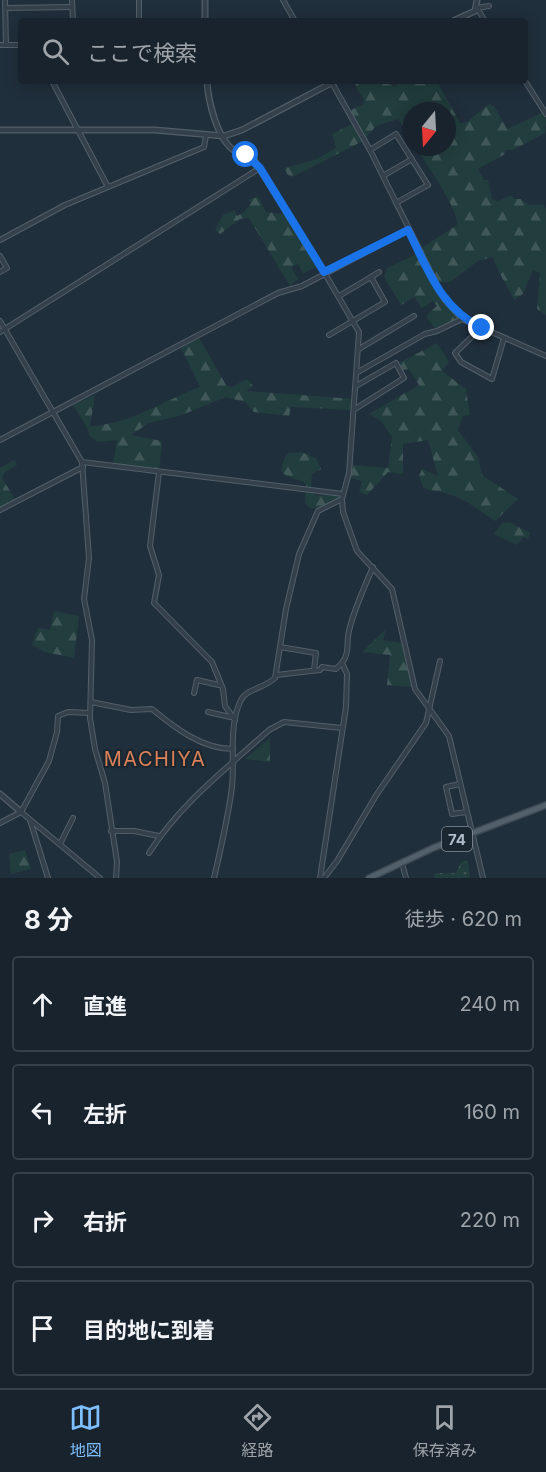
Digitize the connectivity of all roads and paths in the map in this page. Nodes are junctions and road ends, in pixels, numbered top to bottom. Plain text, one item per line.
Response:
1 (5, 0) edge
2 (72, 0) edge
3 (139, 0) edge
4 (205, 0) edge
5 (284, 0) edge
6 (477, 0) edge
7 (489, 6) dead end
8 (72, 7) junction
9 (6, 8) junction
10 (477, 8) junction
11 (73, 18) edge
12 (139, 18) edge
13 (205, 18) edge
14 (294, 18) edge
15 (459, 18) edge
16 (483, 18) edge
17 (3, 45) edge
18 (53, 84) edge
19 (207, 84) edge
20 (330, 84) edge
21 (335, 84) edge
22 (527, 84) edge
23 (546, 114) edge
24 (218, 126) junction
25 (0, 130) edge
26 (78, 130) junction
27 (208, 136) junction
28 (224, 136) junction
29 (370, 150) junction
30 (412, 159) junction
31 (260, 168) junction
32 (382, 176) junction
33 (108, 187) junction
34 (396, 203) junction
35 (408, 230) junction
36 (0, 239) edge
37 (0, 256) edge
38 (0, 272) edge
39 (324, 272) junction
40 (379, 272) dead end
41 (370, 277) junction
42 (339, 296) junction
43 (414, 316) dead end
44 (462, 319) junction
45 (0, 321) edge
46 (354, 321) junction
47 (482, 328) junction
48 (5, 330) junction
49 (0, 332) edge
50 (329, 335) dead end
51 (504, 338) junction
52 (358, 349) junction
53 (546, 356) edge
54 (357, 373) junction
55 (356, 386) junction
56 (355, 409) junction
57 (52, 413) junction
58 (0, 440) edge
59 (82, 464) junction
60 (159, 472) junction
61 (342, 496) junction
62 (0, 510) edge
63 (373, 567) junction
64 (280, 647) junction
65 (440, 661) dead end
66 (342, 663) junction
67 (314, 670) junction
68 (276, 675) junction
69 (220, 685) junction
70 (194, 693) dead end
71 (91, 702) junction
72 (431, 709) junction
73 (208, 712) dead end
74 (90, 713) junction
75 (233, 719) junction
76 (342, 728) junction
77 (233, 749) junction
78 (233, 762) junction
79 (459, 784) junction
80 (0, 794) edge
81 (546, 805) edge
82 (466, 812) junction
83 (21, 813) junction
84 (73, 818) dead end
85 (29, 819) junction
86 (0, 823) edge
87 (111, 831) junction
88 (472, 833) junction
89 (159, 836) junction
90 (60, 844) junction
91 (149, 853) dead end
92 (402, 863) junction
93 (48, 878) edge
94 (100, 878) edge
95 (116, 878) edge
96 (214, 878) edge
97 (322, 878) edge
98 (369, 878) edge
99 (406, 878) edge
100 (483, 878) edge

1 - 9 street
2 - 8 street
3 - 12 street
4 - 13 street
5 - 14 street
6 - 10 street
7 - 10 street
8 - 9 street
8 - 11 street
9 - 17 street
10 - 15 street
10 - 16 street
18 - 26 street
19 - 24 street
20 - 28 street
21 - 29 street
22 - 23 street
24 - 27 street
24 - 28 street
25 - 26 street
26 - 27 street
26 - 33 street
27 - 28 street
27 - 33 street
28 - 31 street
29 - 30 street
29 - 32 street
30 - 32 street
30 - 34 street
31 - 39 street
31 - 48 street
32 - 34 street
33 - 36 street
34 - 35 street
35 - 39 street
35 - 44 street
37 - 38 street
39 - 42 street
39 - 57 street
40 - 41 street
41 - 42 street
41 - 46 street
42 - 46 street
43 - 52 street
44 - 47 street
44 - 54 street
45 - 48 street
46 - 50 street
46 - 52 street
47 - 51 street
47 - 51 street
48 - 49 street
48 - 57 street
51 - 53 street
52 - 54 street
54 - 55 street
55 - 56 street
55 - 56 street
56 - 61 street
57 - 58 street
57 - 59 street
59 - 60 street
59 - 62 street
59 - 71 street
60 - 61 street
60 - 69 street
61 - 63 street
61 - 64 street
63 - 66 street
63 - 72 street
64 - 67 street
64 - 68 street
65 - 72 street
66 - 67 street
66 - 76 street
67 - 68 street
68 - 75 street
69 - 70 street
69 - 75 street
71 - 74 street
71 - 77 street
72 - 79 street
72 - 97 street
73 - 75 street
74 - 83 street
74 - 87 street
75 - 77 street
76 - 78 street
76 - 97 street
77 - 78 street
78 - 89 street
78 - 96 street
79 - 82 street
79 - 82 street
80 - 83 street
81 - 88 main road, 74
82 - 88 street
83 - 85 street
83 - 86 street
84 - 90 street
85 - 90 street
85 - 93 street
87 - 89 street
87 - 95 street
88 - 92 main road, 74
88 - 100 street
89 - 91 street
90 - 94 street
92 - 98 main road, 74
92 - 99 street

